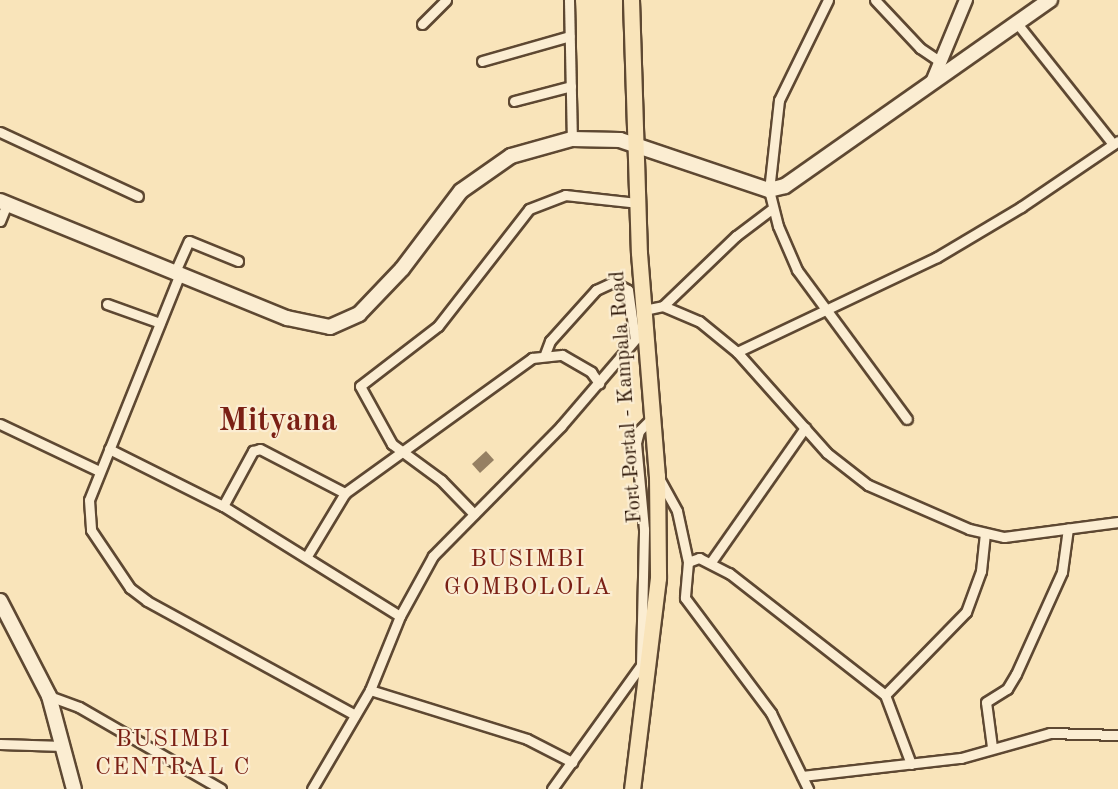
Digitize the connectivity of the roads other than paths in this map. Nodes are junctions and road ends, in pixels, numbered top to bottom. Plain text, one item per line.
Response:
1 (446, 0) edge
2 (569, 0) edge
3 (631, 0) edge
4 (828, 0) edge
5 (875, 0) edge
6 (966, 0) edge
7 (1050, 0) edge
8 (1016, 22) junction
9 (423, 24) dead end
10 (570, 36) junction
11 (482, 61) dead end
12 (941, 62) junction
13 (932, 82) junction
14 (571, 86) junction
15 (514, 101) dead end
16 (0, 132) edge
17 (572, 139) junction
18 (634, 142) junction
19 (1115, 143) edge
20 (769, 190) junction
21 (138, 196) dead end
22 (4, 202) edge
23 (637, 203) junction
24 (773, 208) junction
25 (0, 221) edge
26 (238, 261) dead end
27 (177, 275) junction
28 (107, 304) dead end
29 (663, 306) junction
30 (824, 309) junction
31 (644, 310) junction
32 (160, 323) junction
33 (640, 334) junction
34 (737, 352) junction
35 (545, 354) junction
36 (599, 383) junction
37 (652, 418) junction
38 (907, 418) dead end
39 (0, 424) edge
40 (805, 429) junction
41 (109, 449) junction
42 (403, 449) junction
43 (99, 471) junction
44 (657, 476) junction
45 (345, 494) junction
46 (223, 506) junction
47 (474, 514) junction
48 (1118, 522) edge
49 (1068, 528) junction
50 (985, 533) junction
51 (307, 556) junction
52 (688, 562) junction
53 (711, 562) junction
54 (0, 601) edge
55 (400, 616) junction
56 (370, 690) junction
57 (885, 695) junction
58 (49, 696) junction
59 (355, 715) junction
60 (1118, 735) edge
61 (0, 744) edge
62 (63, 746) junction
63 (992, 747) junction
64 (572, 762) junction
65 (911, 764) junction
66 (801, 776) junction
67 (74, 789) edge
68 (221, 789) edge
69 (312, 789) edge
70 (552, 789) edge
71 (632, 789) edge
72 (808, 789) edge

1 - 9 street
2 - 10 street
3 - 18 main road, Fort Portal - Kampala Road
4 - 20 street
5 - 12 street
6 - 12 street
7 - 8 main road
8 - 13 main road
8 - 19 street
10 - 11 street
10 - 14 street
12 - 13 street
13 - 20 main road
14 - 15 street
14 - 17 street
16 - 21 street
17 - 18 main road
17 - 27 main road
18 - 20 main road
18 - 23 main road, Fort Portal - Kampala Road
19 - 30 street
20 - 24 street
22 - 25 street
22 - 27 main road
23 - 31 main road, Fort Portal - Kampala Road
23 - 42 street
24 - 29 street
24 - 30 street
26 - 27 street
27 - 32 street
28 - 32 street
29 - 31 street
29 - 34 street
30 - 34 street
30 - 38 street
31 - 33 main road, Fort Portal - Kampala Road
32 - 41 street
33 - 35 street
33 - 36 street
33 - 37 main road, Fort Portal - Kampala Road
34 - 40 street
35 - 36 street
35 - 42 street
36 - 47 street
37 - 44 main road, Fort Portal - Kampala Road
37 - 64 street
39 - 43 street
40 - 50 street
40 - 53 street
41 - 43 street
41 - 46 street
42 - 45 street
42 - 47 street
43 - 59 street
44 - 52 street
44 - 71 main road, Fort Portal - Kampala Road
45 - 46 street
45 - 51 street
46 - 51 street
47 - 55 street
48 - 49 street
49 - 50 street
49 - 63 street
50 - 57 street
51 - 55 street
52 - 53 street
52 - 66 street
53 - 57 street
54 - 58 main road
55 - 56 street
56 - 59 street
56 - 64 street
57 - 65 street
58 - 62 main road
58 - 68 street
59 - 69 street
60 - 63 street
61 - 62 street
62 - 67 main road
63 - 65 street
64 - 70 street
65 - 66 street
66 - 72 street

